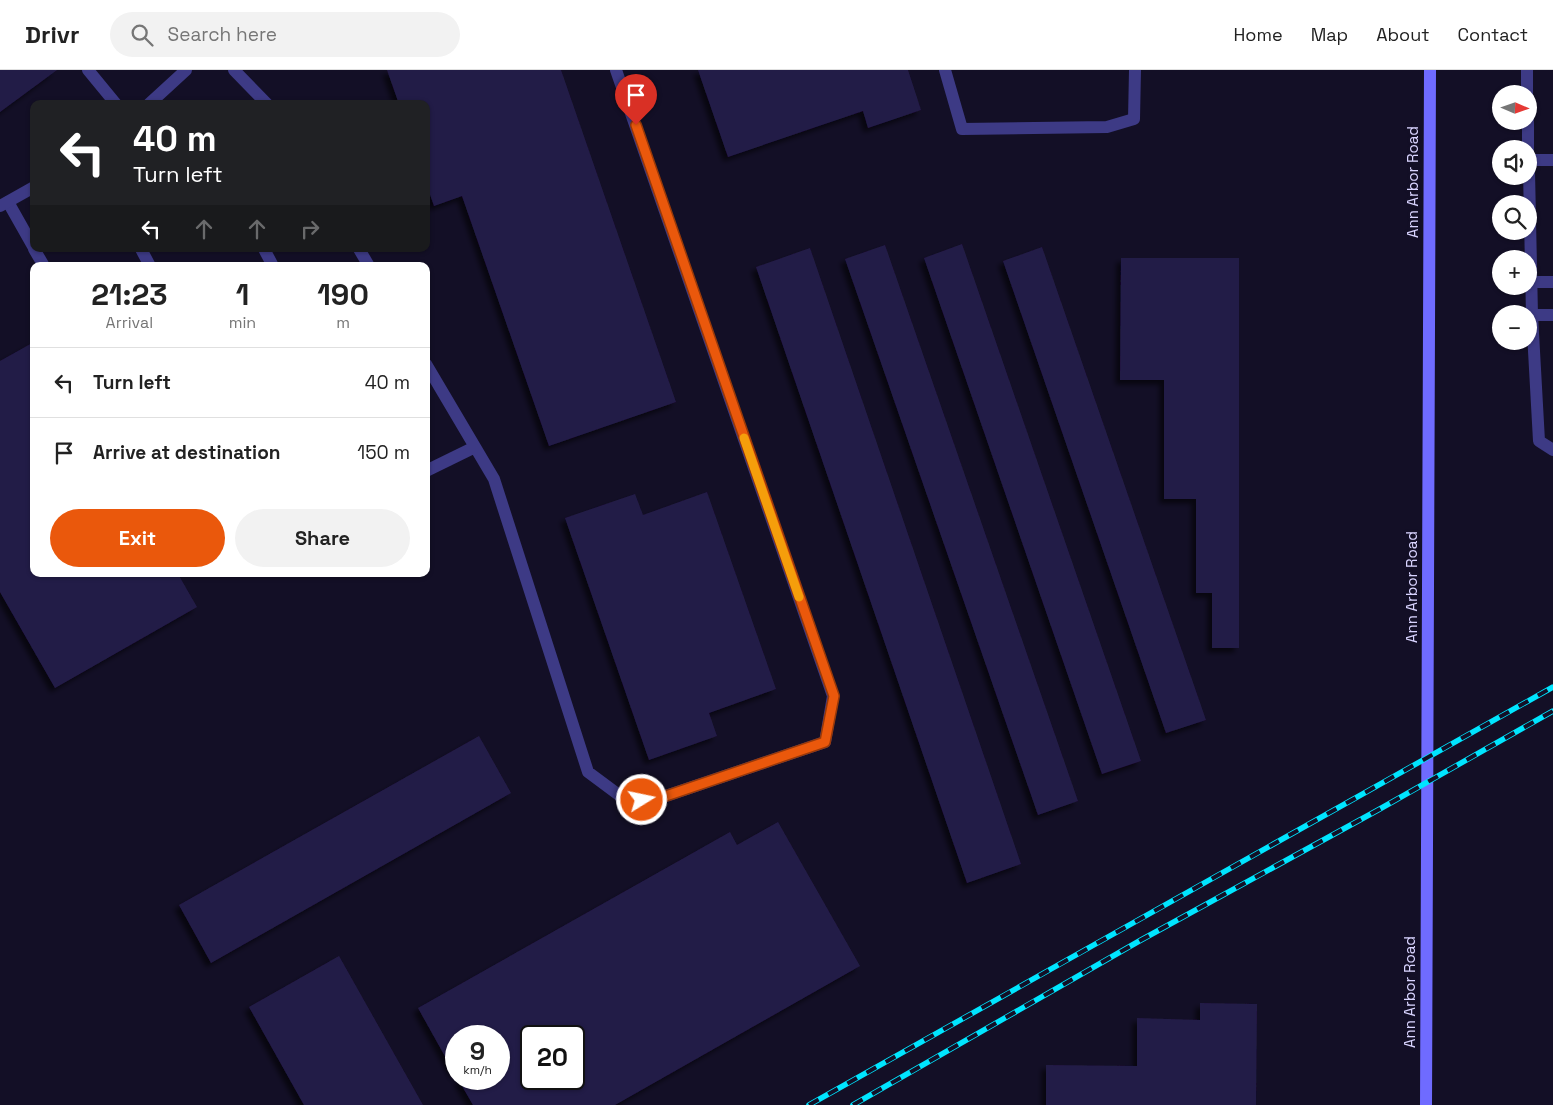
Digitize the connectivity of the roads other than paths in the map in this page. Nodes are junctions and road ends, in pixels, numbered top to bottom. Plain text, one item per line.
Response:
1 (88, 70) edge
2 (186, 70) edge
3 (234, 70) edge
4 (616, 70) edge
5 (945, 70) edge
6 (1135, 70) edge
7 (1430, 70) edge
8 (1526, 70) edge
9 (1527, 85) edge
10 (113, 100) edge
11 (153, 100) edge
12 (263, 100) edge
13 (1537, 160) edge
14 (1553, 160) edge
15 (1529, 185) edge
16 (30, 190) edge
17 (4, 204) edge
18 (30, 242) edge
19 (1531, 250) edge
20 (1537, 282) edge
21 (1553, 282) edge
22 (1537, 315) edge
23 (1553, 315) edge
24 (1534, 350) edge
25 (430, 371) edge
26 (475, 447) junction
27 (1553, 450) edge
28 (430, 470) edge
29 (1426, 1105) edge

1 - 10 street
2 - 11 street
3 - 12 street
4 - 26 street
5 - 6 street
7 - 29 main road, Ann Arbor Road
8 - 9 street
13 - 14 street
15 - 19 street
16 - 17 street
17 - 18 street
20 - 21 street
22 - 23 street
24 - 27 street
25 - 26 street
26 - 28 street

